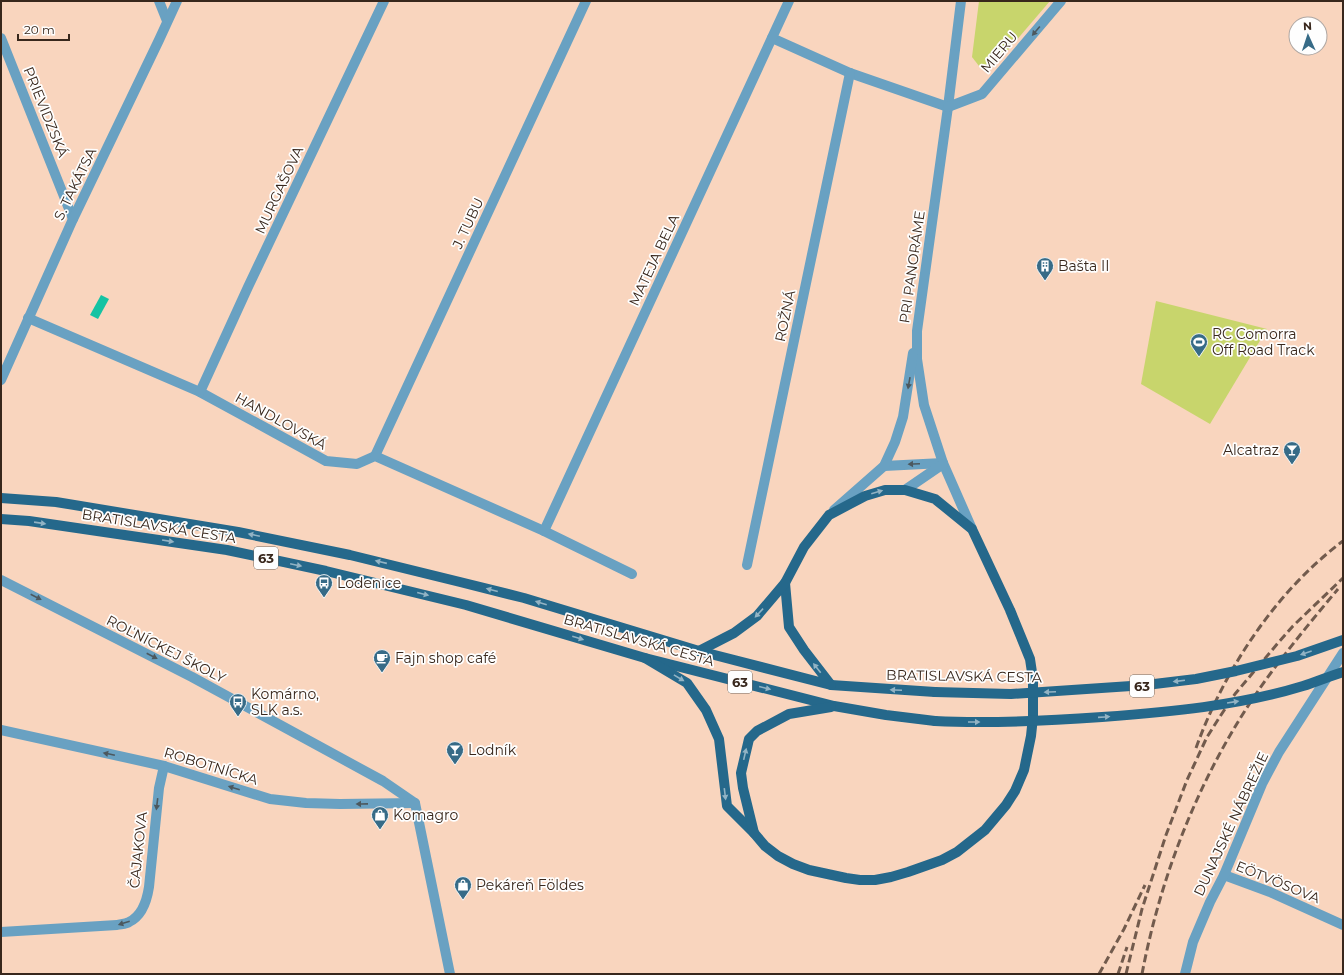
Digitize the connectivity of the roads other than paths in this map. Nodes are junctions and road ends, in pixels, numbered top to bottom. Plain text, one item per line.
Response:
1 (159, 1) edge
2 (177, 1) edge
3 (384, 1) edge
4 (586, 1) edge
5 (789, 1) edge
6 (961, 1) edge
7 (1061, 1) edge
8 (167, 21) junction
9 (1, 38) edge
10 (772, 38) junction
11 (850, 73) junction
12 (948, 107) junction
13 (74, 219) junction
14 (28, 318) junction
15 (917, 331) junction
16 (1, 380) edge
17 (200, 392) junction
18 (375, 456) junction
19 (944, 463) junction
20 (884, 466) junction
21 (905, 490) junction
22 (1, 498) edge
23 (829, 515) junction
24 (1, 519) edge
25 (972, 529) junction
26 (544, 531) junction
27 (747, 565) dead end
28 (632, 574) dead end
29 (1, 580) edge
30 (785, 583) junction
31 (1343, 640) edge
32 (699, 651) junction
33 (1343, 653) edge
34 (645, 658) junction
35 (1343, 672) edge
36 (831, 685) junction
37 (834, 706) junction
38 (1, 730) edge
39 (164, 766) junction
40 (415, 803) junction
41 (754, 833) junction
42 (1224, 875) junction
43 (1343, 925) edge
44 (1, 932) edge
45 (450, 974) edge
46 (1185, 974) edge

1 - 8 street
2 - 8 street, S. TAKÁTSA
3 - 17 street, MURGAŠOVA
4 - 18 street, J. TUBU
5 - 10 street, MATEJA BELA
6 - 12 street, PRI PANORÁME
7 -> 12 street, MIERU
8 - 13 street, S. TAKÁTSA
9 - 13 street, PRIEVIDZSKÁ
10 - 11 street
10 - 26 street, MATEJA BELA
11 - 12 street
11 - 27 street, ROŽNÁ
12 - 15 street, PRI PANORÁME
13 - 14 street, S. TAKÁTSA
14 - 16 street, S. TAKÁTSA
14 - 17 street, HANDLOVSKÁ
15 - 19 street, PRI PANORÁME
15 -> 20 street
17 - 18 street, HANDLOVSKÁ
18 - 26 street
19 -> 20 street
19 - 21 street
19 - 25 street, PRI PANORÁME
20 - 23 street
23 -> 21 main road
21 - 25 main road
32 -> 22 main road, BRATISLAVSKÁ CESTA / 63
23 - 30 main road
24 -> 34 main road, BRATISLAVSKÁ CESTA / 63
25 - 41 main road
26 - 28 street
29 -> 40 street, ROĽNÍCKEJ ŠKOLY
30 -> 32 main road
36 -> 30 main road
31 -> 36 main road, BRATISLAVSKÁ CESTA / 63, bridge
32 - 36 main road, BRATISLAVSKÁ CESTA / 63
33 - 42 street, DUNAJSKÉ NÁBREŽIE
34 -> 37 main road, BRATISLAVSKÁ CESTA / 63
34 -> 41 main road
37 -> 35 main road, BRATISLAVSKÁ CESTA / 63, bridge
41 -> 37 main road
39 -> 38 street, ROBOTNÍCKA
40 -> 39 street, ROBOTNÍCKA
39 -> 44 street, ČAJAKOVA
40 - 45 street
42 - 43 street, EÖTVÖSOVA
42 - 46 street, DUNAJSKÉ NÁBREŽIE

